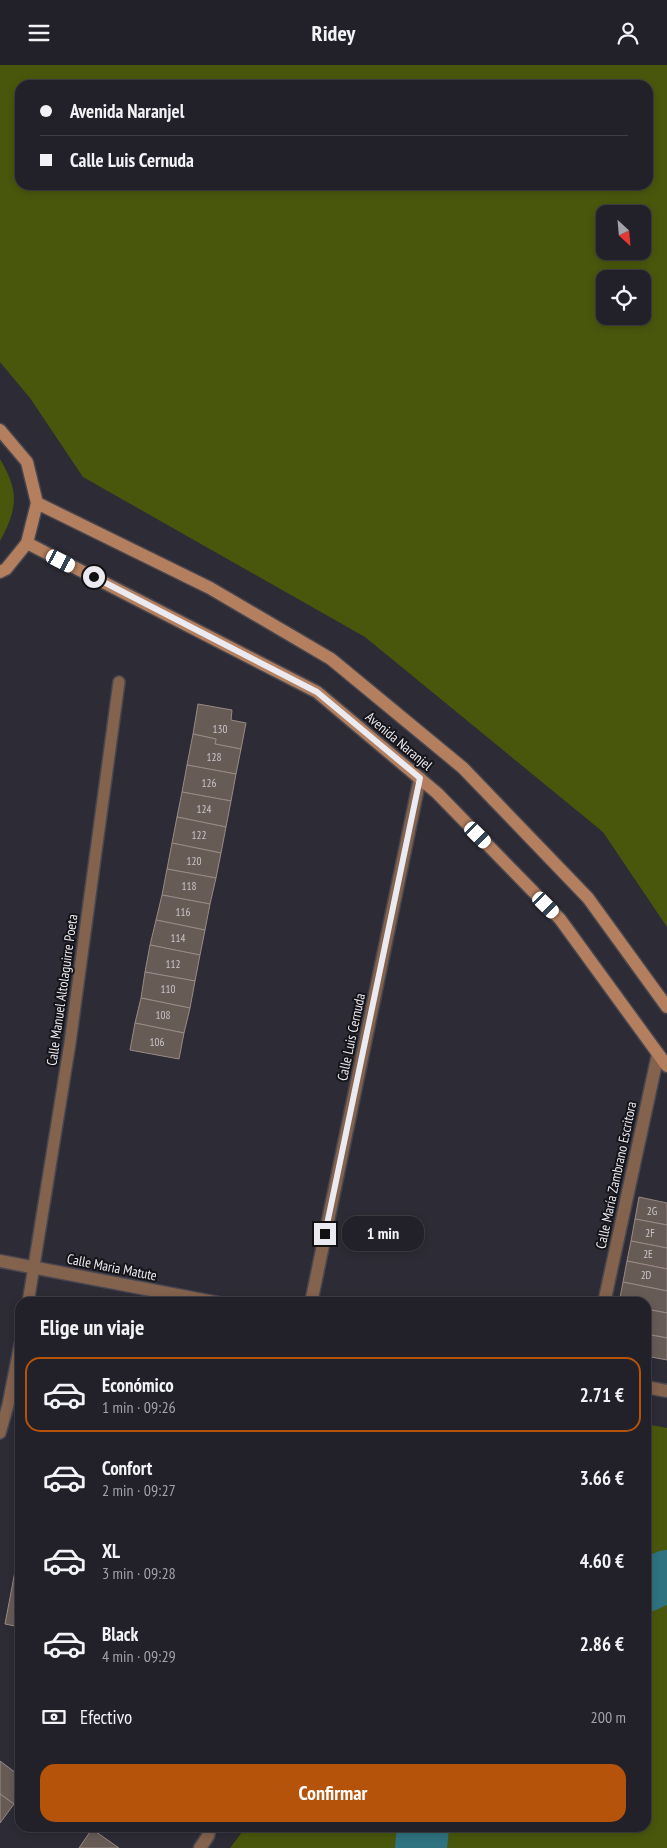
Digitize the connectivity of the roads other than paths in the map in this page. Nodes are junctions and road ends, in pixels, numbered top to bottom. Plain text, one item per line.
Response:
1 (0, 430) edge
2 (37, 503) junction
3 (27, 543) junction
4 (0, 572) edge
5 (119, 682) dead end
6 (420, 778) junction
7 (667, 1007) edge
8 (658, 1054) junction
9 (667, 1066) edge
10 (0, 1261) edge
11 (34, 1268) junction
12 (29, 1297) edge
13 (187, 1297) edge
14 (312, 1297) edge
15 (605, 1297) edge
16 (15, 1369) edge
17 (651, 1388) edge
18 (667, 1391) edge
19 (0, 1433) edge
20 (209, 1832) edge
21 (200, 1848) edge

1 - 2 street
2 - 3 street
2 - 7 street, Avenida Naranjel
3 - 4 street
3 - 6 street, Avenida Naranjel
5 - 11 lane, Calle Manuel Altolaguirre Poeta
6 - 8 street, Avenida Naranjel
6 - 14 street, Calle Luis Cernuda
8 - 9 street, Avenida Naranjel
8 - 15 street, Calle María Zambrano Escritora
10 - 11 street, Calle Maria Matute
11 - 12 lane, Calle Manuel Altolaguirre Poeta
11 - 13 street, Calle Maria Matute
16 - 19 lane
17 - 18 street
20 - 21 street

